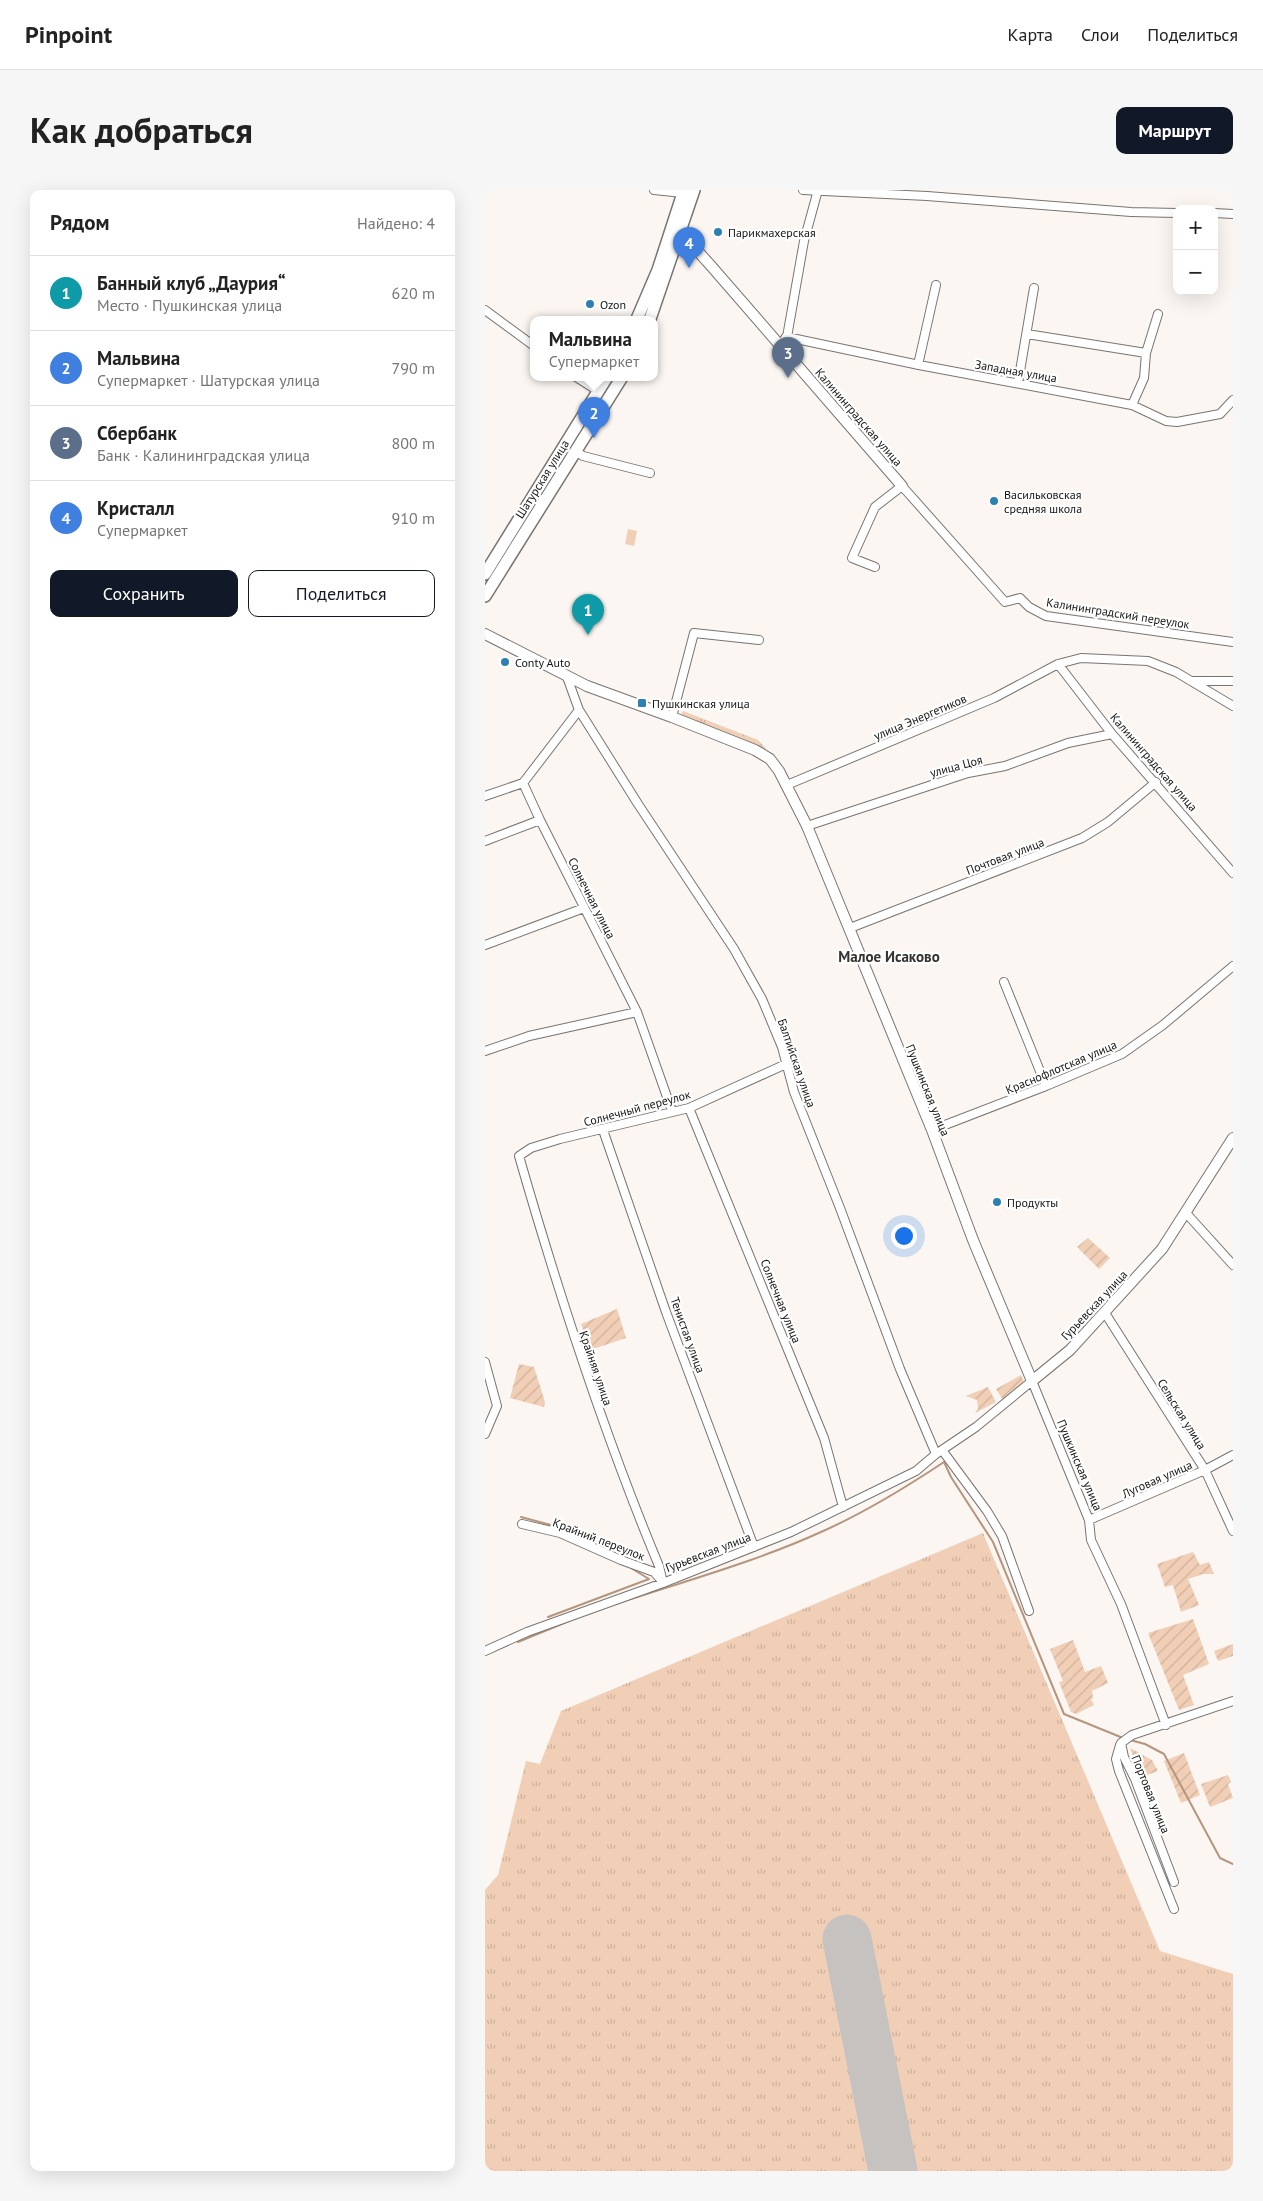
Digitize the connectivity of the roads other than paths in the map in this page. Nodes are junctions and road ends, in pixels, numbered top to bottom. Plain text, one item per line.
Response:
1 (654, 190) edge
2 (803, 190) edge
3 (687, 191) edge
4 (817, 191) edge
5 (1173, 213) edge
6 (1218, 213) edge
7 (1233, 214) edge
8 (675, 232) junction
9 (935, 286) dead end
10 (1034, 288) dead end
11 (485, 310) edge
12 (1157, 314) dead end
13 (638, 316) edge
14 (651, 316) edge
15 (1027, 334) junction
16 (787, 337) junction
17 (530, 343) edge
18 (781, 347) junction
19 (1146, 353) junction
20 (918, 365) junction
21 (582, 381) edge
22 (604, 381) edge
23 (619, 382) edge
24 (1018, 383) junction
25 (598, 391) junction
26 (1233, 400) edge
27 (1132, 405) junction
28 (604, 407) junction
29 (575, 451) junction
30 (650, 474) dead end
31 (902, 486) junction
32 (875, 567) dead end
33 (485, 574) edge
34 (485, 596) edge
35 (1005, 602) joint
36 (485, 634) edge
37 (759, 640) dead end
38 (1233, 642) edge
39 (1058, 664) junction
40 (567, 677) junction
41 (1191, 681) junction
42 (1233, 681) edge
43 (1233, 706) edge
44 (579, 710) junction
45 (673, 716) junction
46 (1112, 734) junction
47 (1156, 782) junction
48 (523, 783) junction
49 (787, 785) junction
50 (485, 796) edge
51 (540, 820) junction
52 (807, 826) junction
53 (485, 841) edge
54 (1233, 873) edge
55 (584, 908) junction
56 (850, 928) junction
57 (485, 945) edge
58 (1233, 966) edge
59 (1004, 982) dead end
60 (637, 1012) junction
61 (485, 1051) edge
62 (786, 1064) junction
63 (1046, 1086) junction
64 (689, 1108) junction
65 (672, 1111) junction
66 (603, 1130) junction
67 (932, 1130) junction
68 (1233, 1138) edge
69 (519, 1156) joint
70 (1186, 1213) junction
71 (1233, 1265) edge
72 (1105, 1313) junction
73 (485, 1362) edge
74 (1032, 1382) junction
75 (485, 1434) edge
76 (937, 1454) junction
77 (1233, 1455) edge
78 (1205, 1470) junction
79 (843, 1507) junction
80 (1089, 1520) junction
81 (522, 1524) dead end
82 (1233, 1531) edge
83 (754, 1547) junction
84 (663, 1583) junction
85 (1029, 1611) dead end
86 (485, 1651) edge
87 (1233, 1701) edge
88 (1166, 1724) junction
89 (1121, 1742) junction
90 (1174, 1882) dead end
91 (1174, 1909) dead end

1 - 3 street
2 - 4 street
3 - 8 main road
4 - 5 street
4 - 16 street
6 - 7 street
8 - 13 main road
8 - 14 main road
8 - 18 street, Калининградская улица
9 - 20 street
10 - 15 street
11 - 17 street
12 - 19 street
15 - 19 street
15 - 24 street
16 - 18 street
16 - 20 street, Западная улица
18 - 31 street, Калининградская улица
19 - 27 street
20 - 24 street, Западная улица
21 - 25 street
22 - 25 main road, Шатурская улица
23 - 25 main road
23 - 28 main road, Шатурская улица
24 - 27 street, Западная улица
25 - 28 main road
25 - 33 main road, Шатурская улица
26 - 27 street, Западная улица
28 - 29 main road, Шатурская улица
29 - 30 street
29 - 34 main road, Шатурская улица
31 - 32 street
31 - 35 street, Калининградская улица
35 - 38 street, Калининградский переулок
36 - 40 street, Пушкинская улица
37 - 45 street
39 - 41 street, улица Энергетиков
39 - 46 street, Калининградская улица
39 - 49 street, улица Энергетиков
40 - 44 street, Балтийская улица
40 - 45 street, Пушкинская улица
41 - 42 street
41 - 43 street, улица Энергетиков
44 - 48 street
44 - 62 street, Балтийская улица
45 - 49 street, Пушкинская улица
46 - 47 street, Калининградская улица
46 - 52 street, улица Цоя
47 - 54 street, Калининградская улица
47 - 56 street, Почтовая улица
48 - 50 street
48 - 51 street, Солнечная улица
49 - 52 street, Пушкинская улица
51 - 53 street
51 - 55 street, Солнечная улица
52 - 56 street, Пушкинская улица
55 - 57 street
55 - 60 street, Солнечная улица
56 - 67 street, Пушкинская улица
58 - 63 street, Краснофлотская улица
59 - 63 street
60 - 61 street
60 - 65 street, Солнечная улица
62 - 64 street, Солнечный переулок
62 - 76 street, Балтийская улица
63 - 67 street, Краснофлотская улица
64 - 65 street, Солнечный переулок
64 - 79 street, Солнечная улица
65 - 66 street, Солнечный переулок
66 - 69 street, Солнечный переулок
66 - 83 street, Тенистая улица
67 - 74 street, Пушкинская улица
68 - 70 street, Гурьевская улица
69 - 84 street, Крайняя улица
70 - 71 street
70 - 72 street, Гурьевская улица
72 - 74 street, Гурьевская улица
72 - 78 street, Сельская улица
73 - 75 street
74 - 76 street, Гурьевская улица
74 - 80 street, Пушкинская улица
76 - 79 street, Гурьевская улица
76 - 85 street, Балтийская улица
77 - 78 street, Луговая улица
78 - 80 street, Луговая улица
78 - 82 street, Сельская улица
79 - 83 street, Гурьевская улица
80 - 88 street, Пушкинская улица
81 - 84 street, Крайний переулок
83 - 84 street, Гурьевская улица
84 - 86 street, Гурьевская улица
87 - 88 street
88 - 89 street
89 - 90 street, Портовая улица
89 - 91 street

